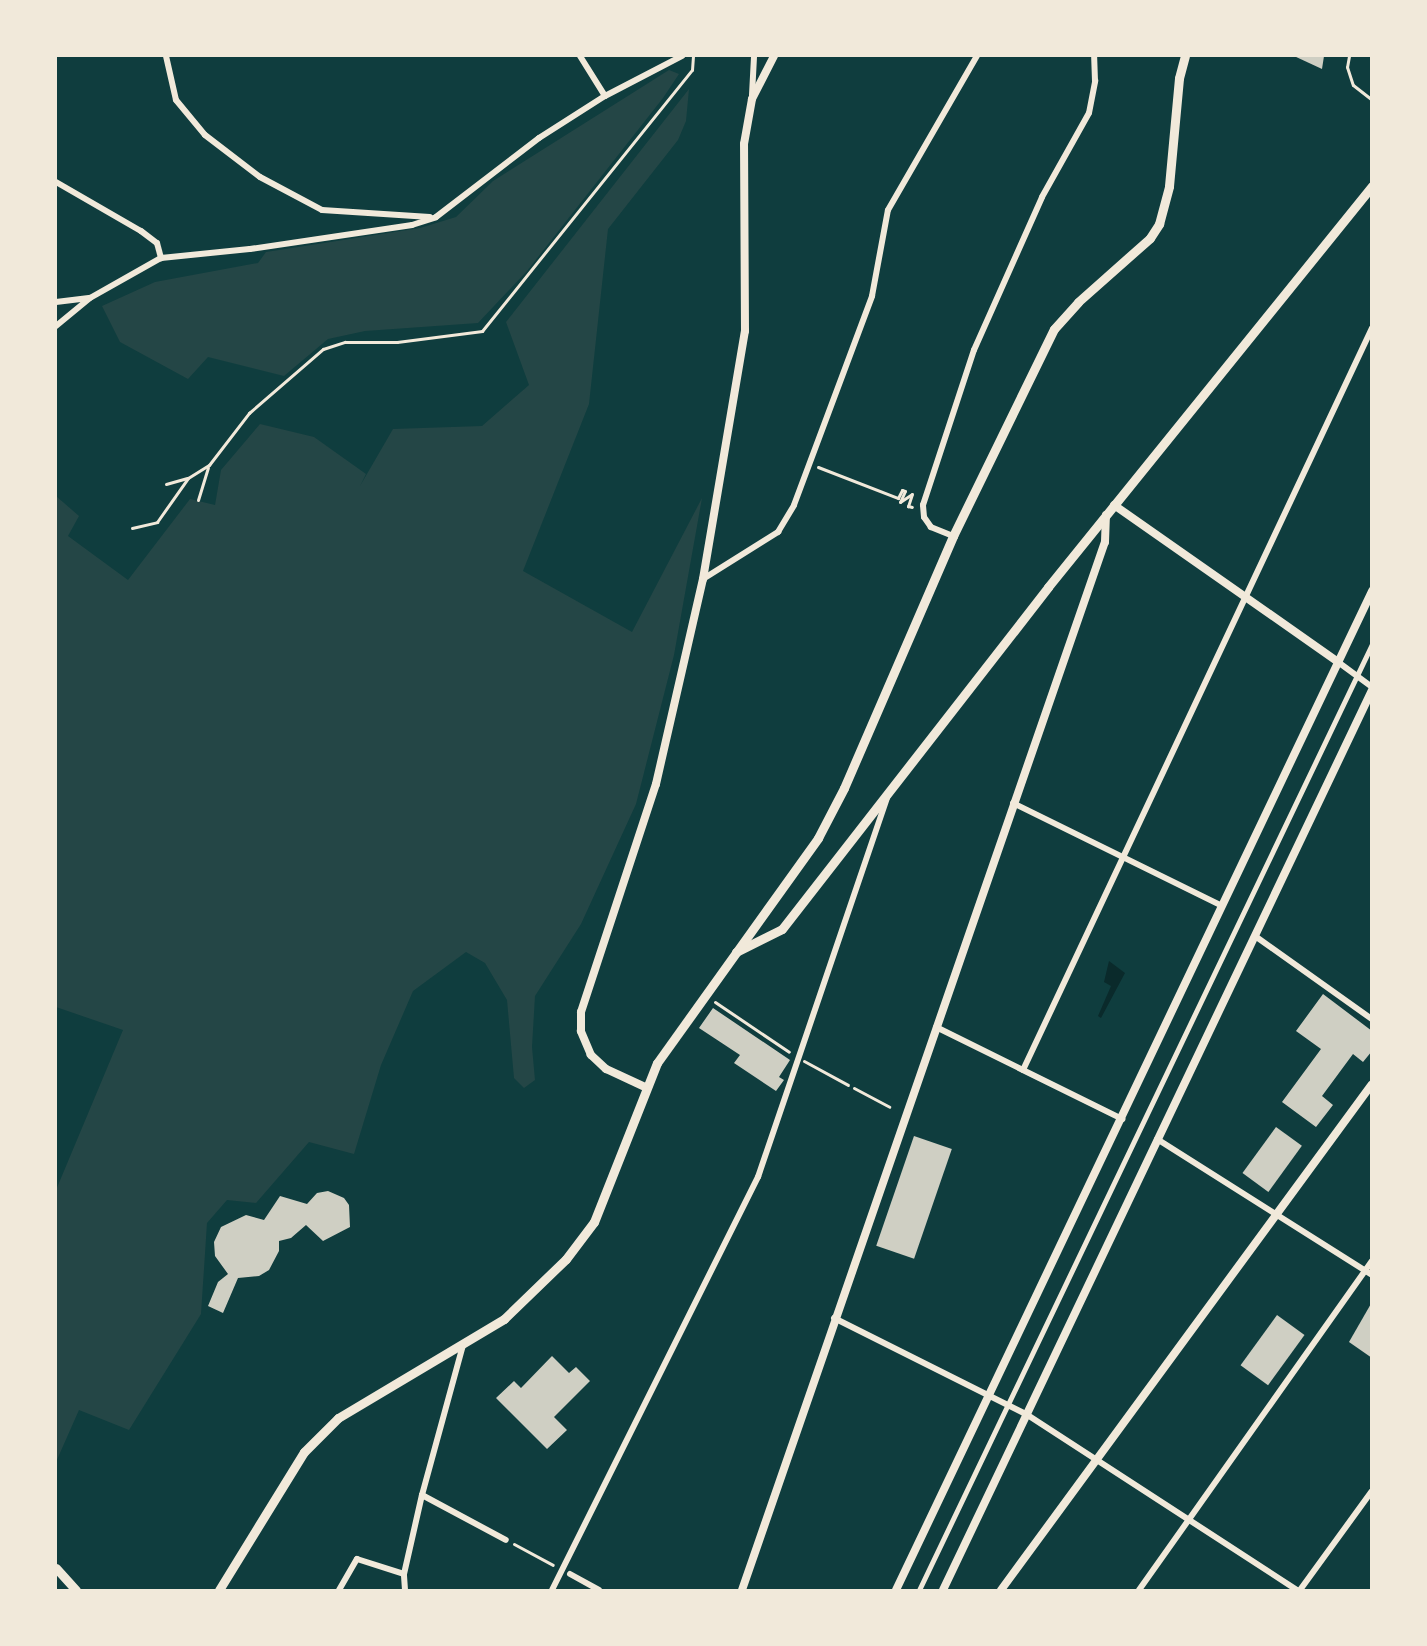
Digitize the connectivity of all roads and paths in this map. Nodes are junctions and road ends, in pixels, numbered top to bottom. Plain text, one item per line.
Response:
1 (166, 56) edge
2 (580, 56) edge
3 (682, 56) edge
4 (693, 56) edge
5 (754, 56) edge
6 (774, 56) edge
7 (977, 56) edge
8 (1094, 56) edge
9 (1185, 56) edge
10 (1349, 56) edge
11 (604, 96) junction
12 (752, 99) junction
13 (1371, 100) edge
14 (56, 182) edge
15 (1369, 192) edge
16 (436, 218) junction
17 (161, 258) junction
18 (90, 298) junction
19 (56, 302) edge
20 (56, 326) edge
21 (1371, 328) edge
22 (809, 464) junction
23 (209, 465) junction
24 (188, 478) junction
25 (166, 484) dead end
26 (198, 500) dead end
27 (922, 505) junction
28 (1114, 505) junction
29 (1106, 515) junction
30 (132, 528) dead end
31 (953, 536) junction
32 (703, 579) junction
33 (1371, 591) edge
34 (1244, 596) junction
35 (1371, 644) edge
36 (1338, 662) junction
37 (1356, 676) junction
38 (1371, 689) edge
39 (887, 797) junction
40 (1013, 803) junction
41 (1121, 856) junction
42 (1222, 906) junction
43 (764, 913) junction
44 (782, 928) junction
45 (1255, 936) junction
46 (734, 953) junction
47 (719, 1005) dead end
48 (1371, 1019) edge
49 (935, 1027) junction
50 (790, 1053) dead end
51 (804, 1061) dead end
52 (1023, 1070) junction
53 (848, 1084) joint
54 (1371, 1084) edge
55 (645, 1087) junction
56 (889, 1107) dead end
57 (1122, 1119) junction
58 (1157, 1139) junction
59 (1277, 1213) junction
60 (1371, 1261) edge
61 (1365, 1271) junction
62 (1371, 1275) edge
63 (834, 1318) junction
64 (463, 1345) junction
65 (991, 1395) junction
66 (1008, 1405) junction
67 (1026, 1414) junction
68 (1096, 1461) junction
69 (1371, 1491) edge
70 (422, 1495) junction
71 (1190, 1522) junction
72 (506, 1540) joint
73 (56, 1568) edge
74 (558, 1568) dead end
75 (404, 1574) junction
76 (570, 1575) dead end
77 (76, 1590) edge
78 (219, 1590) edge
79 (339, 1590) edge
80 (405, 1590) edge
81 (552, 1590) edge
82 (598, 1590) edge
83 (742, 1590) edge
84 (896, 1590) edge
85 (920, 1590) edge
86 (943, 1590) edge
87 (1001, 1590) edge
88 (1139, 1590) edge
89 (1298, 1590) edge

1 - 16 street
2 - 11 street
3 - 11 street
4 - 23 lane
5 - 12 street
6 - 12 street
7 - 22 street
8 - 27 street
9 - 31 main road
10 - 13 lane
11 - 16 street
12 - 32 street
14 - 17 street
15 - 28 main road
16 - 17 street
17 - 18 street
18 - 19 street
18 - 20 street
21 - 34 street
22 - 27 path
22 - 32 street
23 - 24 lane
23 - 26 lane
24 - 25 lane
24 - 30 lane
27 - 31 street
28 - 29 main road
28 - 34 street
29 - 39 main road
29 - 40 street
31 - 43 main road
32 - 55 street
33 - 36 street
34 - 36 street
34 - 41 street
35 - 37 street
36 - 37 street
36 - 42 street
37 - 38 street
37 - 66 street
38 - 45 street
39 - 44 main road
39 - 81 street
40 - 41 street
40 - 49 street
41 - 42 street
41 - 52 street
42 - 57 street
43 - 44 main road
43 - 46 main road
44 - 46 main road
45 - 48 street
45 - 58 street
46 - 55 main road
47 - 50 path
49 - 52 street
49 - 63 street
51 - 53 lane
52 - 57 street
53 - 56 path
54 - 59 street
55 - 64 main road
57 - 65 street
58 - 59 street
58 - 67 street
59 - 61 street
59 - 68 street
60 - 61 street
61 - 62 street
61 - 71 street
63 - 65 street
63 - 83 street
64 - 70 street
64 - 78 main road
65 - 66 street
65 - 84 street
66 - 67 street
66 - 85 street
67 - 68 street
67 - 86 street
68 - 71 street
68 - 87 street
69 - 89 street
70 - 72 street
70 - 75 street
71 - 88 street
71 - 89 street
72 - 74 path
73 - 77 main road
75 - 79 street
75 - 80 street
76 - 82 street

